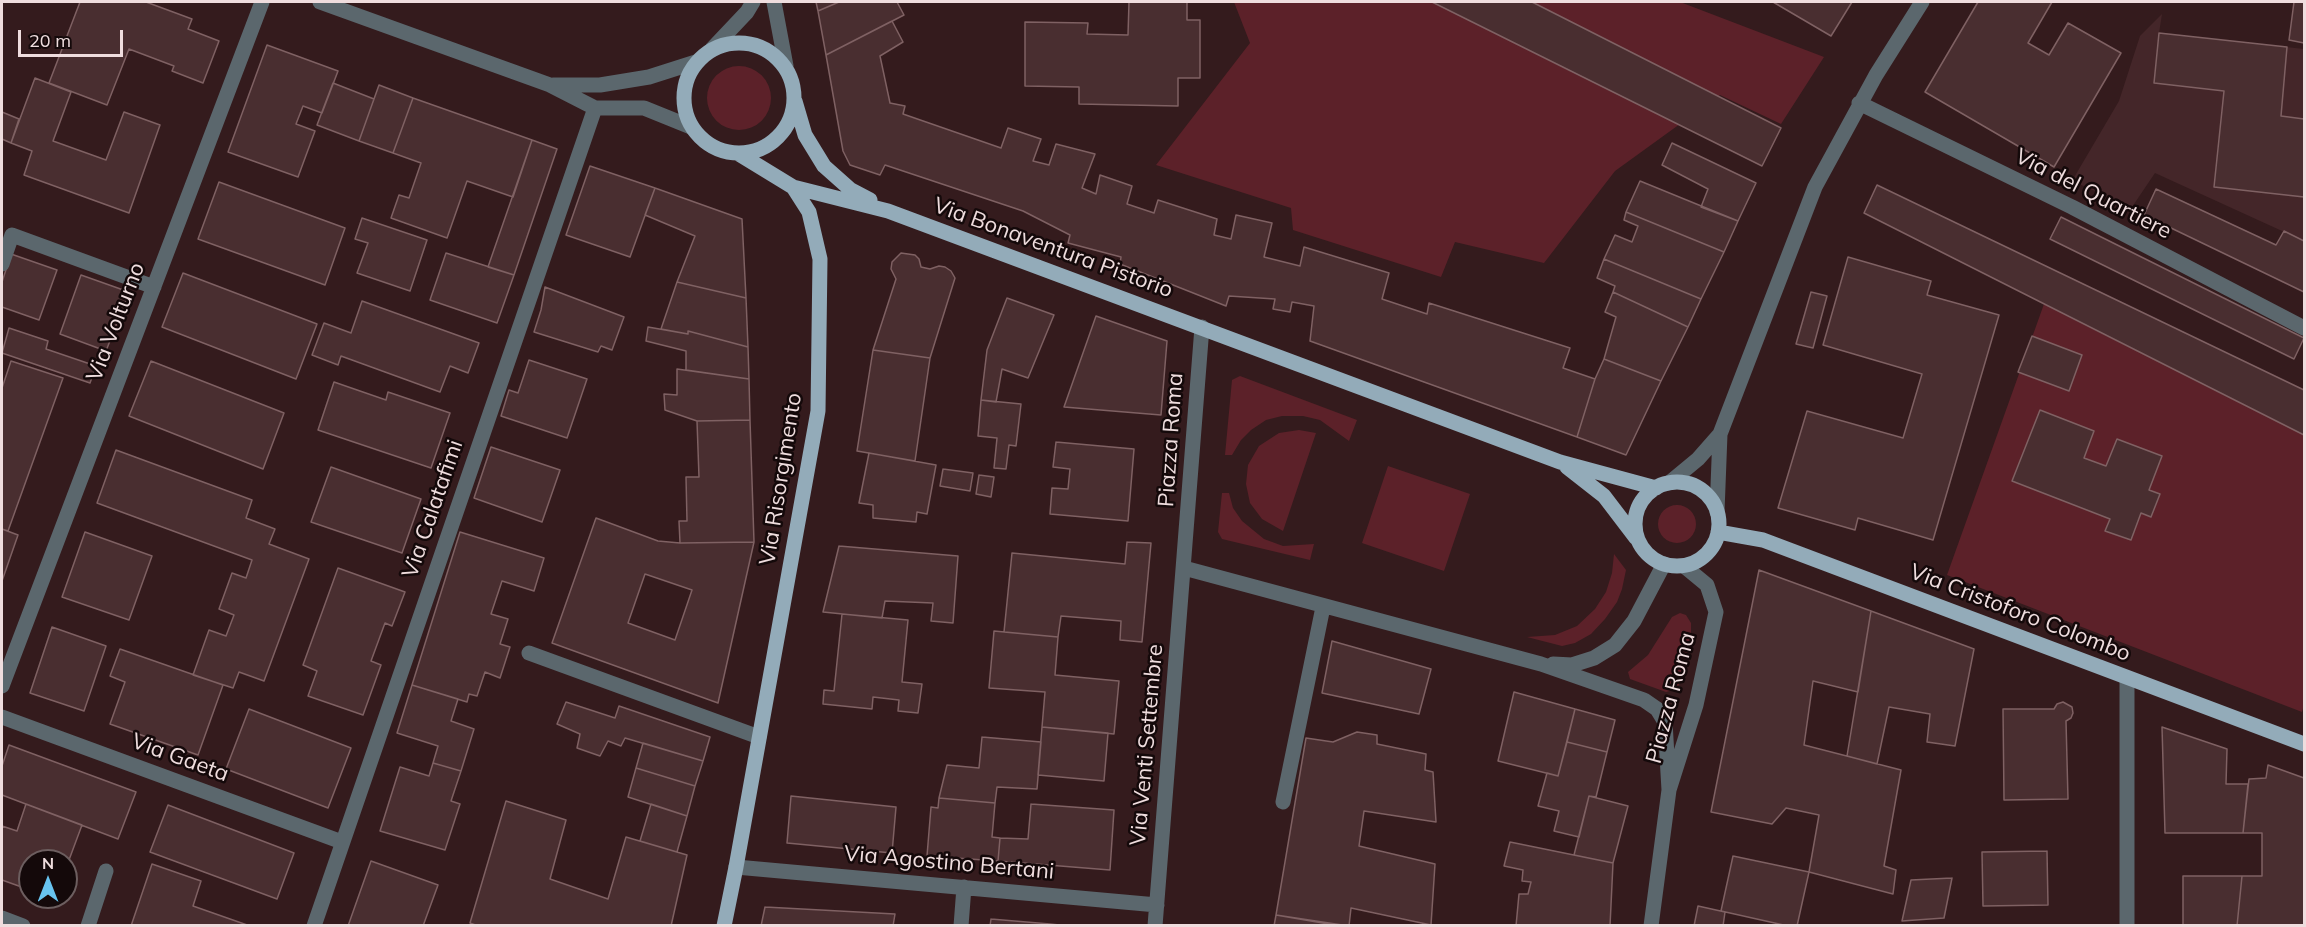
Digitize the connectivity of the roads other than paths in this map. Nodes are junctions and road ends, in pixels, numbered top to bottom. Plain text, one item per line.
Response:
1 (262, 2) edge
2 (320, 2) edge
3 (753, 2) edge
4 (774, 2) edge
5 (1922, 2) edge
6 (712, 49) junction
7 (696, 62) junction
8 (786, 66) junction
9 (550, 85) junction
10 (795, 102) junction
11 (1859, 103) junction
12 (596, 108) junction
13 (691, 127) junction
14 (739, 154) junction
15 (793, 187) junction
16 (888, 211) junction
17 (2, 264) edge
18 (154, 286) junction
19 (1202, 327) junction
20 (2304, 327) edge
21 (1720, 434) junction
22 (1560, 462) junction
23 (1663, 486) junction
24 (1717, 512) junction
25 (1718, 532) junction
26 (1638, 540) junction
27 (1664, 564) junction
28 (1684, 566) junction
29 (1184, 568) junction
30 (1323, 607) junction
31 (529, 652) dead end
32 (6, 656) edge
33 (1541, 664) junction
34 (2127, 678) junction
35 (2, 686) edge
36 (2, 717) edge
37 (759, 737) junction
38 (2304, 744) edge
39 (1669, 790) junction
40 (1283, 802) dead end
41 (342, 842) junction
42 (736, 867) junction
43 (106, 871) dead end
44 (964, 887) junction
45 (1157, 905) junction
46 (2, 918) edge
47 (23, 926) edge
48 (88, 926) edge
49 (314, 926) edge
50 (724, 926) edge
51 (961, 926) edge
52 (1155, 926) edge
53 (1651, 926) edge
54 (2127, 926) edge

1 - 18 street, Via Volturno
2 - 9 street
3 - 6 street
4 - 8 street
5 - 11 street
6 - 7 main road
6 - 8 main road
7 - 9 street
7 - 13 main road
8 - 10 main road
9 - 12 street
10 - 14 main road
10 - 16 main road, Via Bonaventura Pistorio
11 - 20 street, Via del Quartiere
11 - 21 street
12 - 13 street
12 - 41 street, Via Calatafimi
13 - 14 main road
14 - 15 main road, Via Risorgimento
15 - 16 main road, Via Bonaventura Pistorio
15 - 37 main road, Via Risorgimento
16 - 19 main road, Via Bonaventura Pistorio
17 - 18 street
18 - 32 street, Via Volturno
19 - 22 main road
19 - 29 street, Piazza Roma
21 - 23 street
21 - 24 street
22 - 23 main road
22 - 26 main road
23 - 24 main road
23 - 26 main road
24 - 25 main road
25 - 28 main road
25 - 34 main road, Via Cristoforo Colombo
26 - 27 main road
27 - 28 main road
27 - 33 street, Piazza Roma
28 - 39 street, Piazza Roma
29 - 30 street, Piazza Roma
29 - 45 street, Via Venti Settembre
30 - 33 street, Piazza Roma
30 - 40 street
31 - 37 street
32 - 35 street
33 - 39 street, Piazza Roma
34 - 38 main road, Via Cristoforo Colombo
34 - 54 street
36 - 41 street, Via Gaeta
37 - 42 main road, Via Risorgimento
39 - 53 street
41 - 49 street, Via Calatafimi
42 - 44 street, Via Agostino Bertani
42 - 50 main road, Via Risorgimento
43 - 48 street
44 - 45 street, Via Agostino Bertani
44 - 51 street
45 - 52 street, Via Venti Settembre
46 - 47 street

